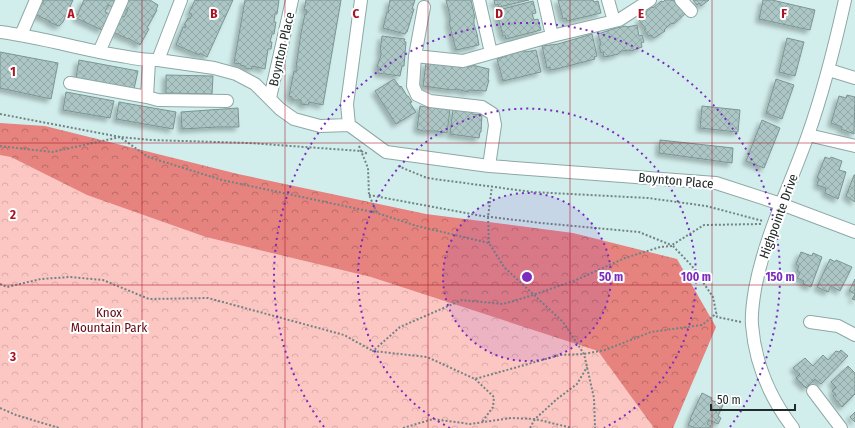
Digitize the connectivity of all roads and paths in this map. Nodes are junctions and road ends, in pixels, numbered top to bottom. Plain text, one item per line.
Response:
1 (36, 0) edge
2 (122, 0) edge
3 (181, 0) edge
4 (292, 0) edge
5 (361, 0) edge
6 (480, 0) edge
7 (544, 0) edge
8 (608, 0) edge
9 (650, 0) edge
10 (681, 0) edge
11 (845, 0) edge
12 (424, 7) dead end
13 (691, 11) dead end
14 (614, 21) junction
15 (0, 32) edge
16 (21, 35) junction
17 (552, 36) junction
18 (98, 52) junction
19 (491, 53) junction
20 (415, 56) junction
21 (153, 60) junction
22 (829, 70) junction
23 (855, 78) edge
24 (70, 83) dead end
25 (147, 97) junction
26 (270, 98) junction
27 (227, 101) dead end
28 (0, 114) edge
29 (349, 125) junction
30 (808, 135) junction
31 (120, 137) junction
32 (358, 144) dead end
33 (0, 146) edge
34 (855, 146) edge
35 (361, 151) junction
36 (374, 156) dead end
37 (394, 164) dead end
38 (489, 166) junction
39 (492, 186) junction
40 (369, 195) junction
41 (781, 204) junction
42 (377, 213) junction
43 (488, 217) junction
44 (774, 224) junction
45 (855, 232) edge
46 (489, 243) junction
47 (672, 245) junction
48 (0, 284) edge
49 (534, 294) junction
50 (717, 313) junction
51 (810, 322) dead end
52 (752, 325) junction
53 (855, 335) edge
54 (373, 351) junction
55 (584, 354) junction
56 (587, 367) junction
57 (475, 379) junction
58 (813, 391) dead end
59 (0, 408) edge
60 (535, 419) junction
61 (482, 422) junction
62 (59, 428) edge
63 (403, 428) edge
64 (530, 428) edge
65 (572, 428) edge
66 (594, 428) edge
67 (793, 428) edge
68 (841, 428) edge

1 - 16 street
2 - 18 street
3 - 21 street
4 - 26 street, Boynton Place
5 - 29 street
6 - 19 street
7 - 17 street
8 - 14 street
9 - 14 street
10 - 13 street
11 - 22 street, Highpointe Drive
12 - 20 street
14 - 17 street
15 - 16 street, Boynton Place
16 - 18 street, Boynton Place
17 - 19 street
18 - 21 street, Boynton Place
19 - 20 street
20 - 38 street
21 - 25 street
21 - 26 street, Boynton Place
22 - 23 street
22 - 30 street, Highpointe Drive
24 - 25 street
25 - 27 street
26 - 29 street, Boynton Place
28 - 31 path
29 - 38 street, Boynton Place
30 - 34 street
30 - 41 street, Highpointe Drive
31 - 33 path
31 - 35 path
31 - 42 path
32 - 35 path
35 - 36 path
35 - 40 path
37 - 39 path
38 - 41 street, Boynton Place
39 - 43 path
39 - 44 path
40 - 42 path
40 - 43 path
41 - 44 street, Highpointe Drive
41 - 45 street, Boynton Place
42 - 46 path
43 - 46 path
43 - 47 path
44 - 47 path
44 - 52 street, Highpointe Drive
46 - 49 path
47 - 49 path
47 - 50 path
48 - 54 path
49 - 54 path
49 - 55 path
50 - 52 path
50 - 55 path
51 - 53 street
52 - 67 street, Highpointe Drive
54 - 57 path
55 - 56 path
55 - 57 path
56 - 60 path
56 - 66 path
57 - 61 path
58 - 68 street
59 - 62 path
60 - 61 path
60 - 64 path
60 - 65 path
61 - 63 path

